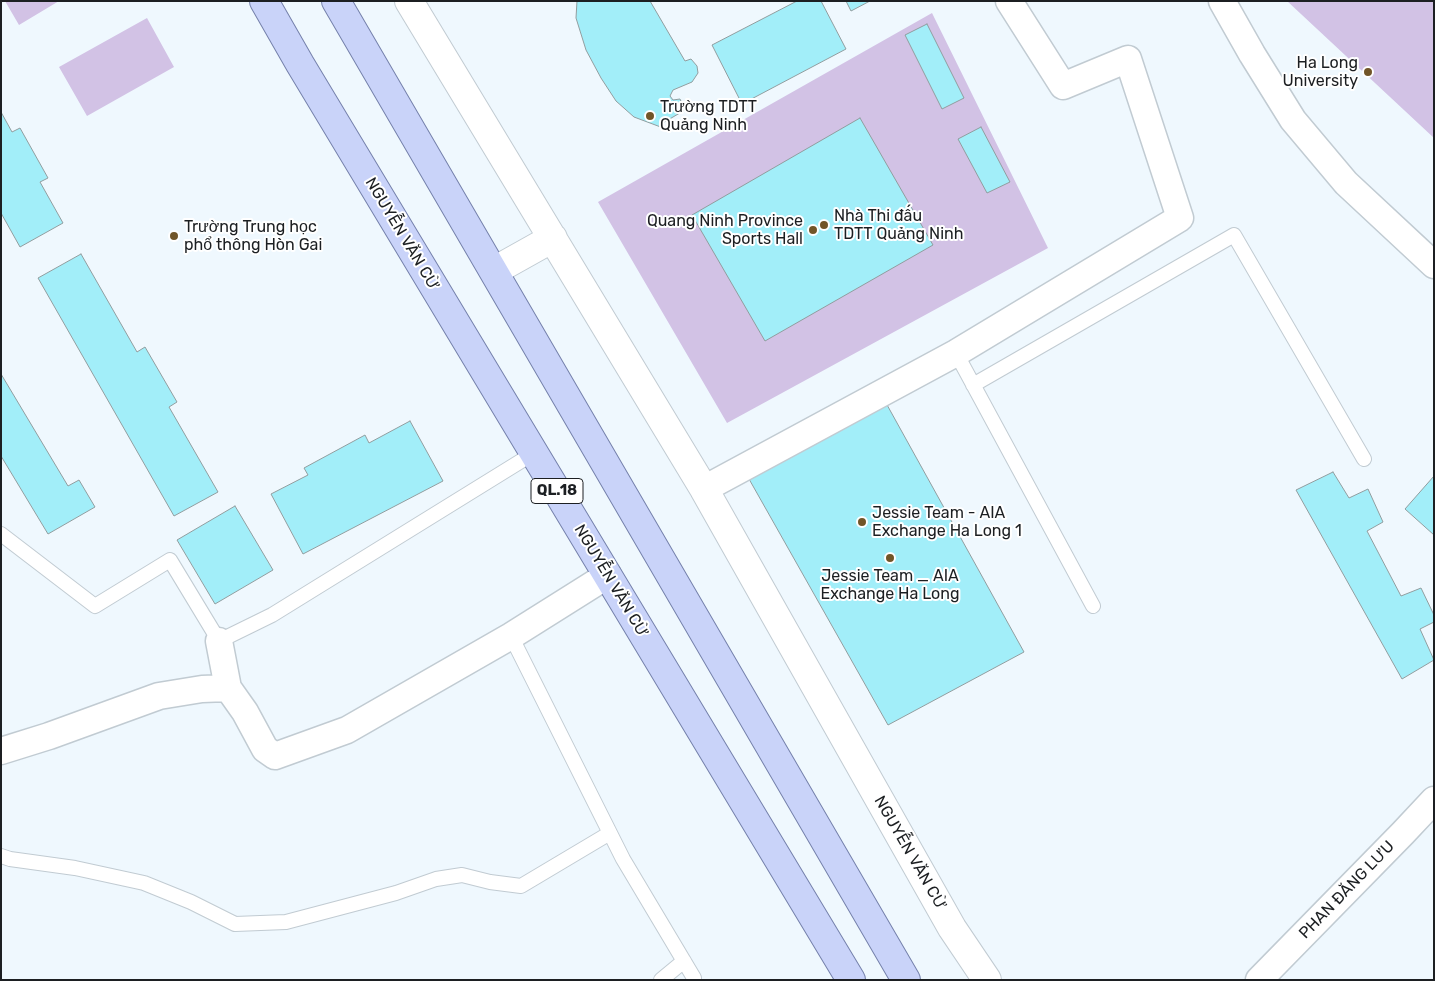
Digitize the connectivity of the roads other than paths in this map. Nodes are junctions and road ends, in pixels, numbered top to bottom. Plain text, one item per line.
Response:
1 (264, 1) edge
2 (336, 1) edge
3 (409, 1) edge
4 (1009, 1) edge
5 (1222, 1) edge
6 (552, 238) junction
7 (1434, 265) edge
8 (494, 271) junction
9 (956, 353) junction
10 (973, 385) junction
11 (534, 452) junction
12 (1364, 459) dead end
13 (704, 489) junction
14 (1, 534) edge
15 (608, 575) junction
16 (1093, 606) dead end
17 (512, 636) junction
18 (219, 641) junction
19 (228, 688) junction
20 (1, 751) edge
21 (1434, 800) edge
22 (610, 833) junction
23 (1, 856) edge
24 (684, 961) junction
25 (842, 976) edge
26 (694, 978) dead end
27 (661, 980) edge
28 (906, 980) edge
29 (987, 980) edge
30 (1259, 980) edge

1 - 11 main road, NGUYỄN VĂN CỪ / QL.18
2 - 8 main road
3 - 6 street, NGUYỄN VĂN CỪ
4 - 9 street
5 - 7 street
6 - 8 street
6 - 13 street, NGUYỄN VĂN CỪ
8 - 28 main road
9 - 10 lane
9 - 13 street
10 - 12 lane
10 - 16 lane
11 - 15 main road, NGUYỄN VĂN CỪ / QL.18
11 - 18 lane
13 - 29 street, NGUYỄN VĂN CỪ
14 - 18 lane
15 - 17 street
15 - 25 main road, NGUYỄN VĂN CỪ / QL.18
17 - 19 street
17 - 22 lane
18 - 19 street
19 - 20 street
21 - 30 street, PHAN ĐĂNG LƯU
22 - 23 lane
22 - 24 lane
24 - 26 lane
24 - 27 lane

